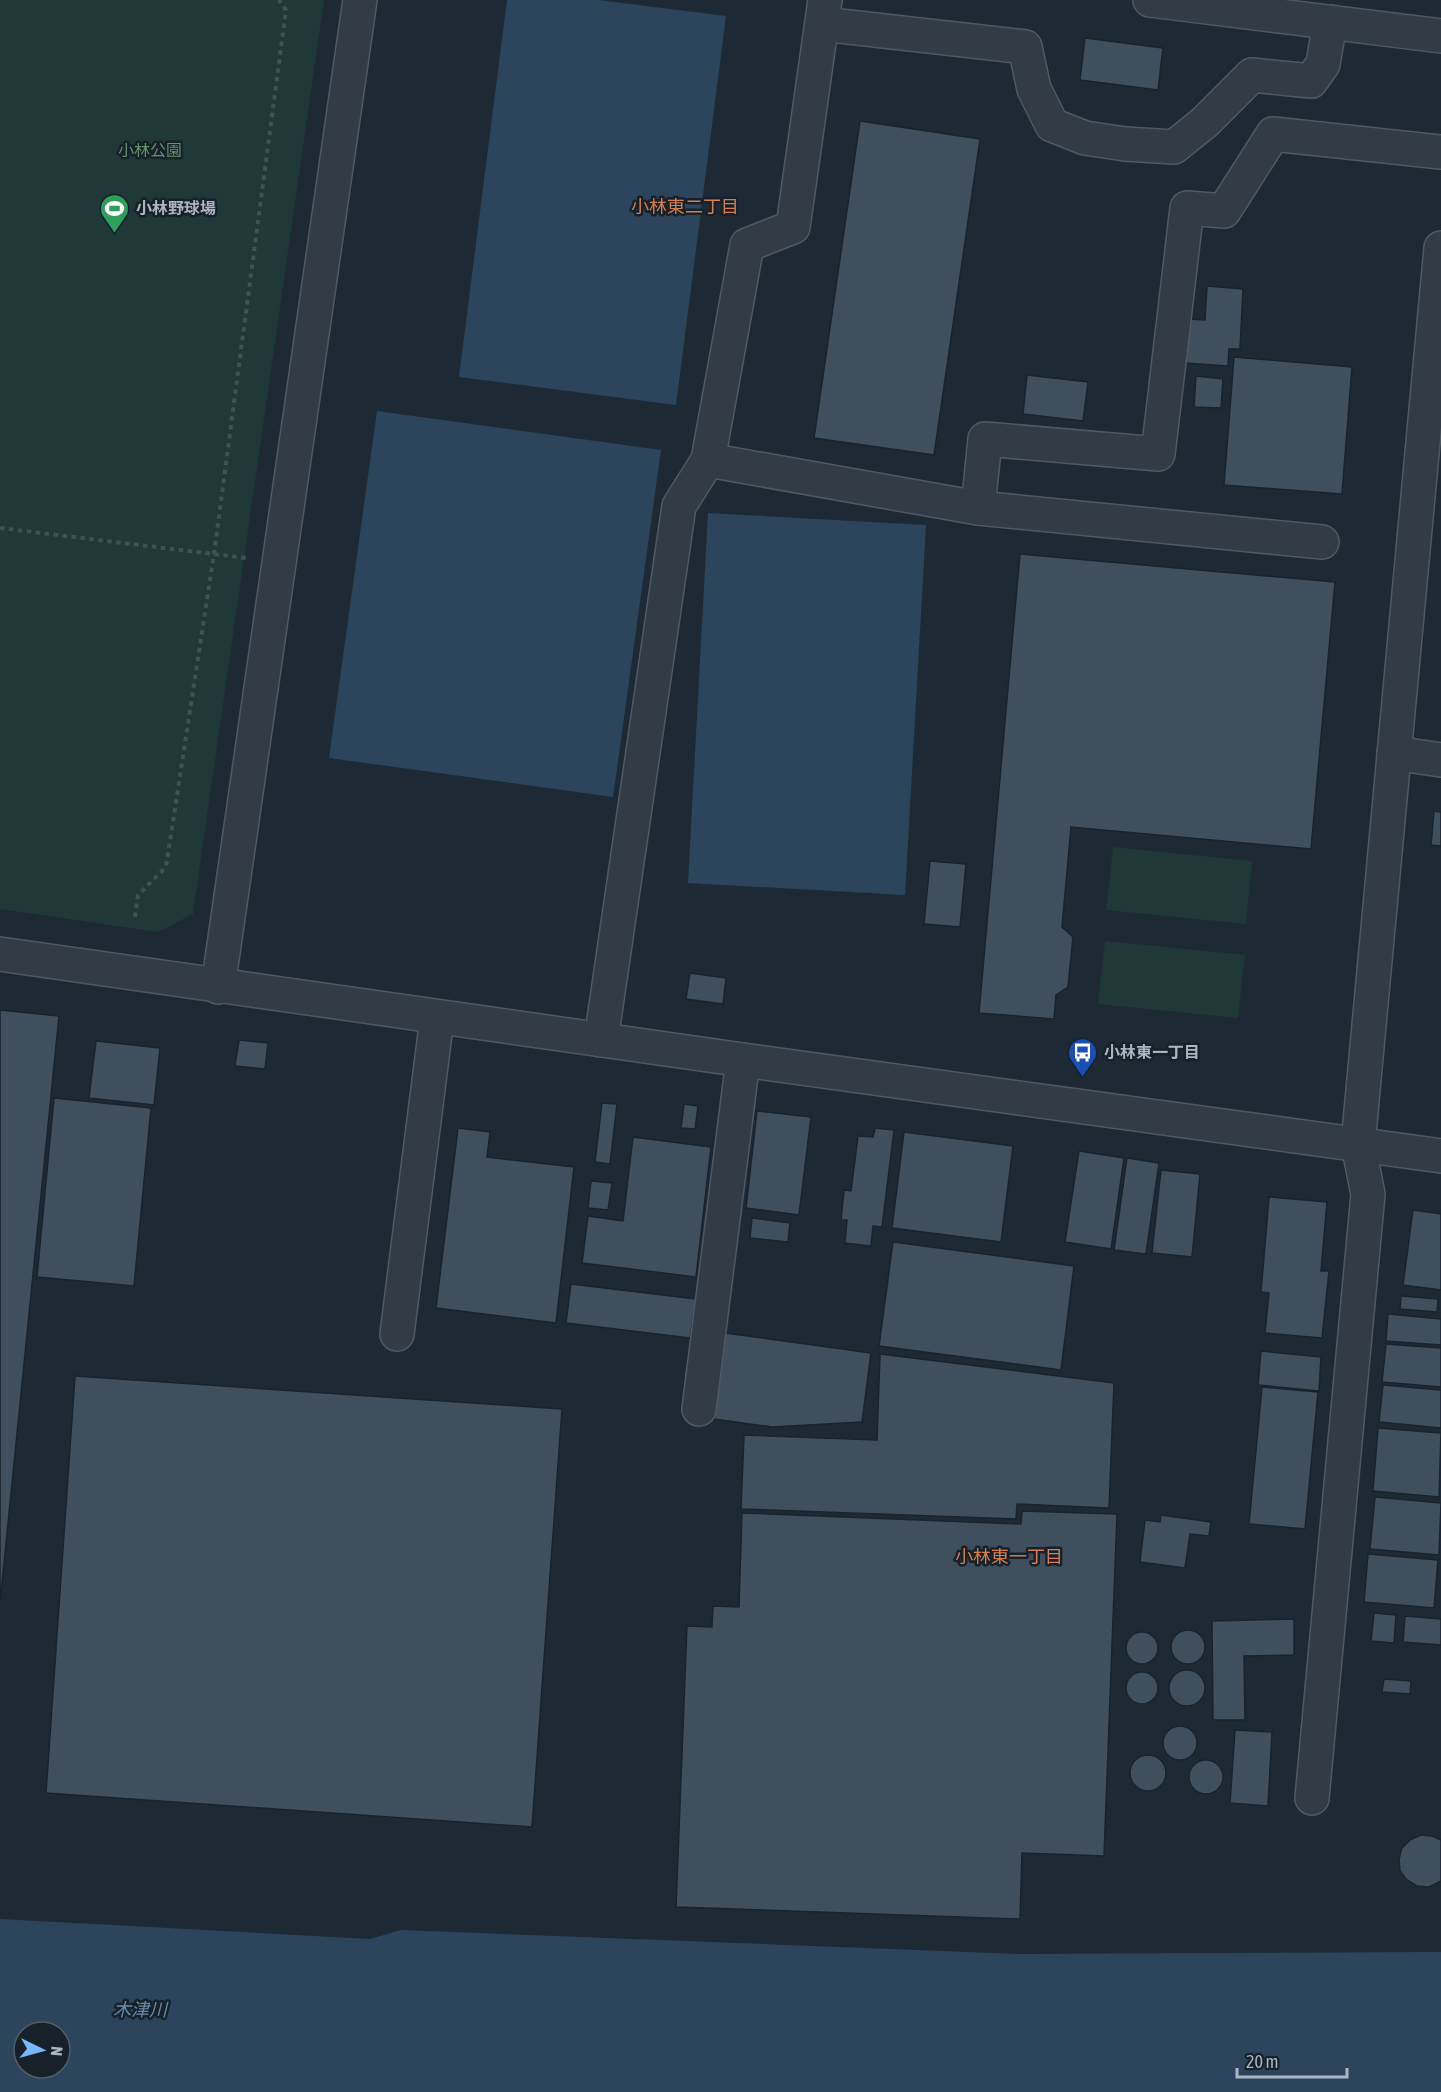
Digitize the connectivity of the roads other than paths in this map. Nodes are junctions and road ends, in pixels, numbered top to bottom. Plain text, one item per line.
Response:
1 (360, 0) edge
2 (1150, 0) edge
3 (823, 12) edge
4 (1330, 22) junction
5 (1441, 36) edge
6 (1441, 152) edge
7 (1441, 248) edge
8 (1435, 376) edge
9 (708, 460) junction
10 (978, 508) junction
11 (1322, 542) dead end
12 (1394, 753) junction
13 (1441, 760) edge
14 (0, 954) edge
15 (218, 987) junction
16 (437, 1018) junction
17 (601, 1040) junction
18 (742, 1060) junction
19 (1358, 1144) junction
20 (1441, 1156) edge
21 (397, 1334) dead end
22 (699, 1409) dead end
23 (1312, 1798) dead end

1 - 15 street
2 - 4 street
3 - 4 street
3 - 9 street
4 - 5 street
6 - 10 street
7 - 8 street
8 - 12 street
9 - 10 street
9 - 17 street
10 - 11 street
12 - 13 street
12 - 19 street
14 - 15 street
15 - 16 street
16 - 17 street
16 - 21 street
17 - 18 street
18 - 19 street
18 - 22 street
19 - 20 street
19 - 23 street

